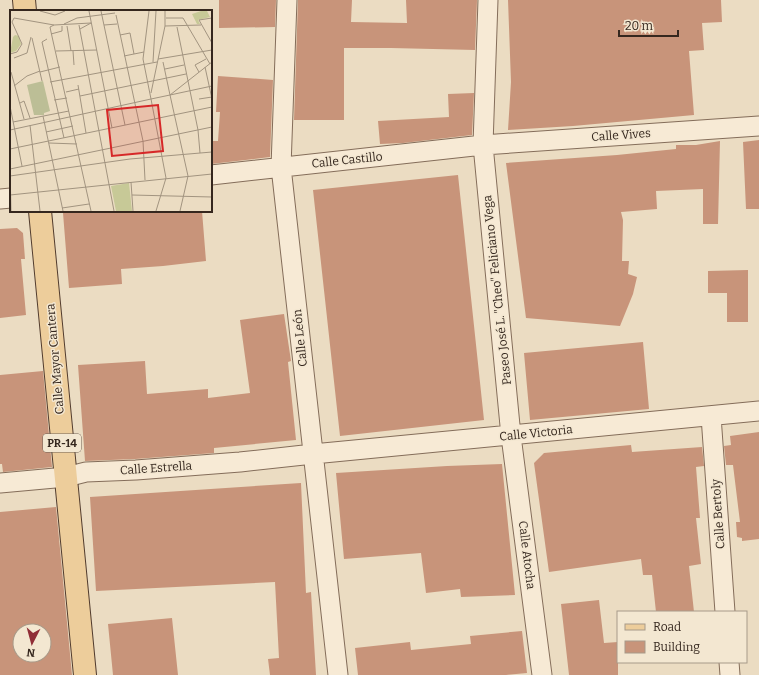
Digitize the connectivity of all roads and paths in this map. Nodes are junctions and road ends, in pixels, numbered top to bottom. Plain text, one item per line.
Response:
1 (24, 0) edge
2 (287, 0) edge
3 (488, 0) edge
4 (25, 10) edge
5 (759, 126) edge
6 (483, 145) junction
7 (281, 168) junction
8 (212, 175) edge
9 (10, 198) edge
10 (0, 199) edge
11 (40, 212) edge
12 (759, 411) edge
13 (711, 416) junction
14 (511, 436) junction
15 (313, 454) junction
16 (66, 477) junction
17 (0, 483) edge
18 (725, 611) edge
19 (729, 663) edge
20 (85, 675) edge
21 (338, 675) edge
22 (542, 675) edge
23 (730, 675) edge

1 - 4 main road
2 - 7 street, Calle León
3 - 6 street, Paseo José L. "Cheo" Feliciano Vega
5 - 6 street, Calle Vives
6 - 7 street, Calle Castillo
6 - 14 street, Paseo José L. "Cheo" Feliciano Vega
7 - 8 street, Calle Castillo
7 - 15 street, Calle León
9 - 10 street
11 - 16 main road, Calle Mayor Cantera / PR-14
12 - 13 street, Calle Victoria
13 - 14 street, Calle Victoria
13 - 18 street, Calle Bertoly
14 - 15 street, Calle Victoria
14 - 22 street, Calle Atocha
15 - 16 street, Calle Estrella
15 - 21 street, Calle León
16 - 17 street, Calle Estrella
16 - 20 main road, Calle Mayor Cantera / PR-14
19 - 23 street

